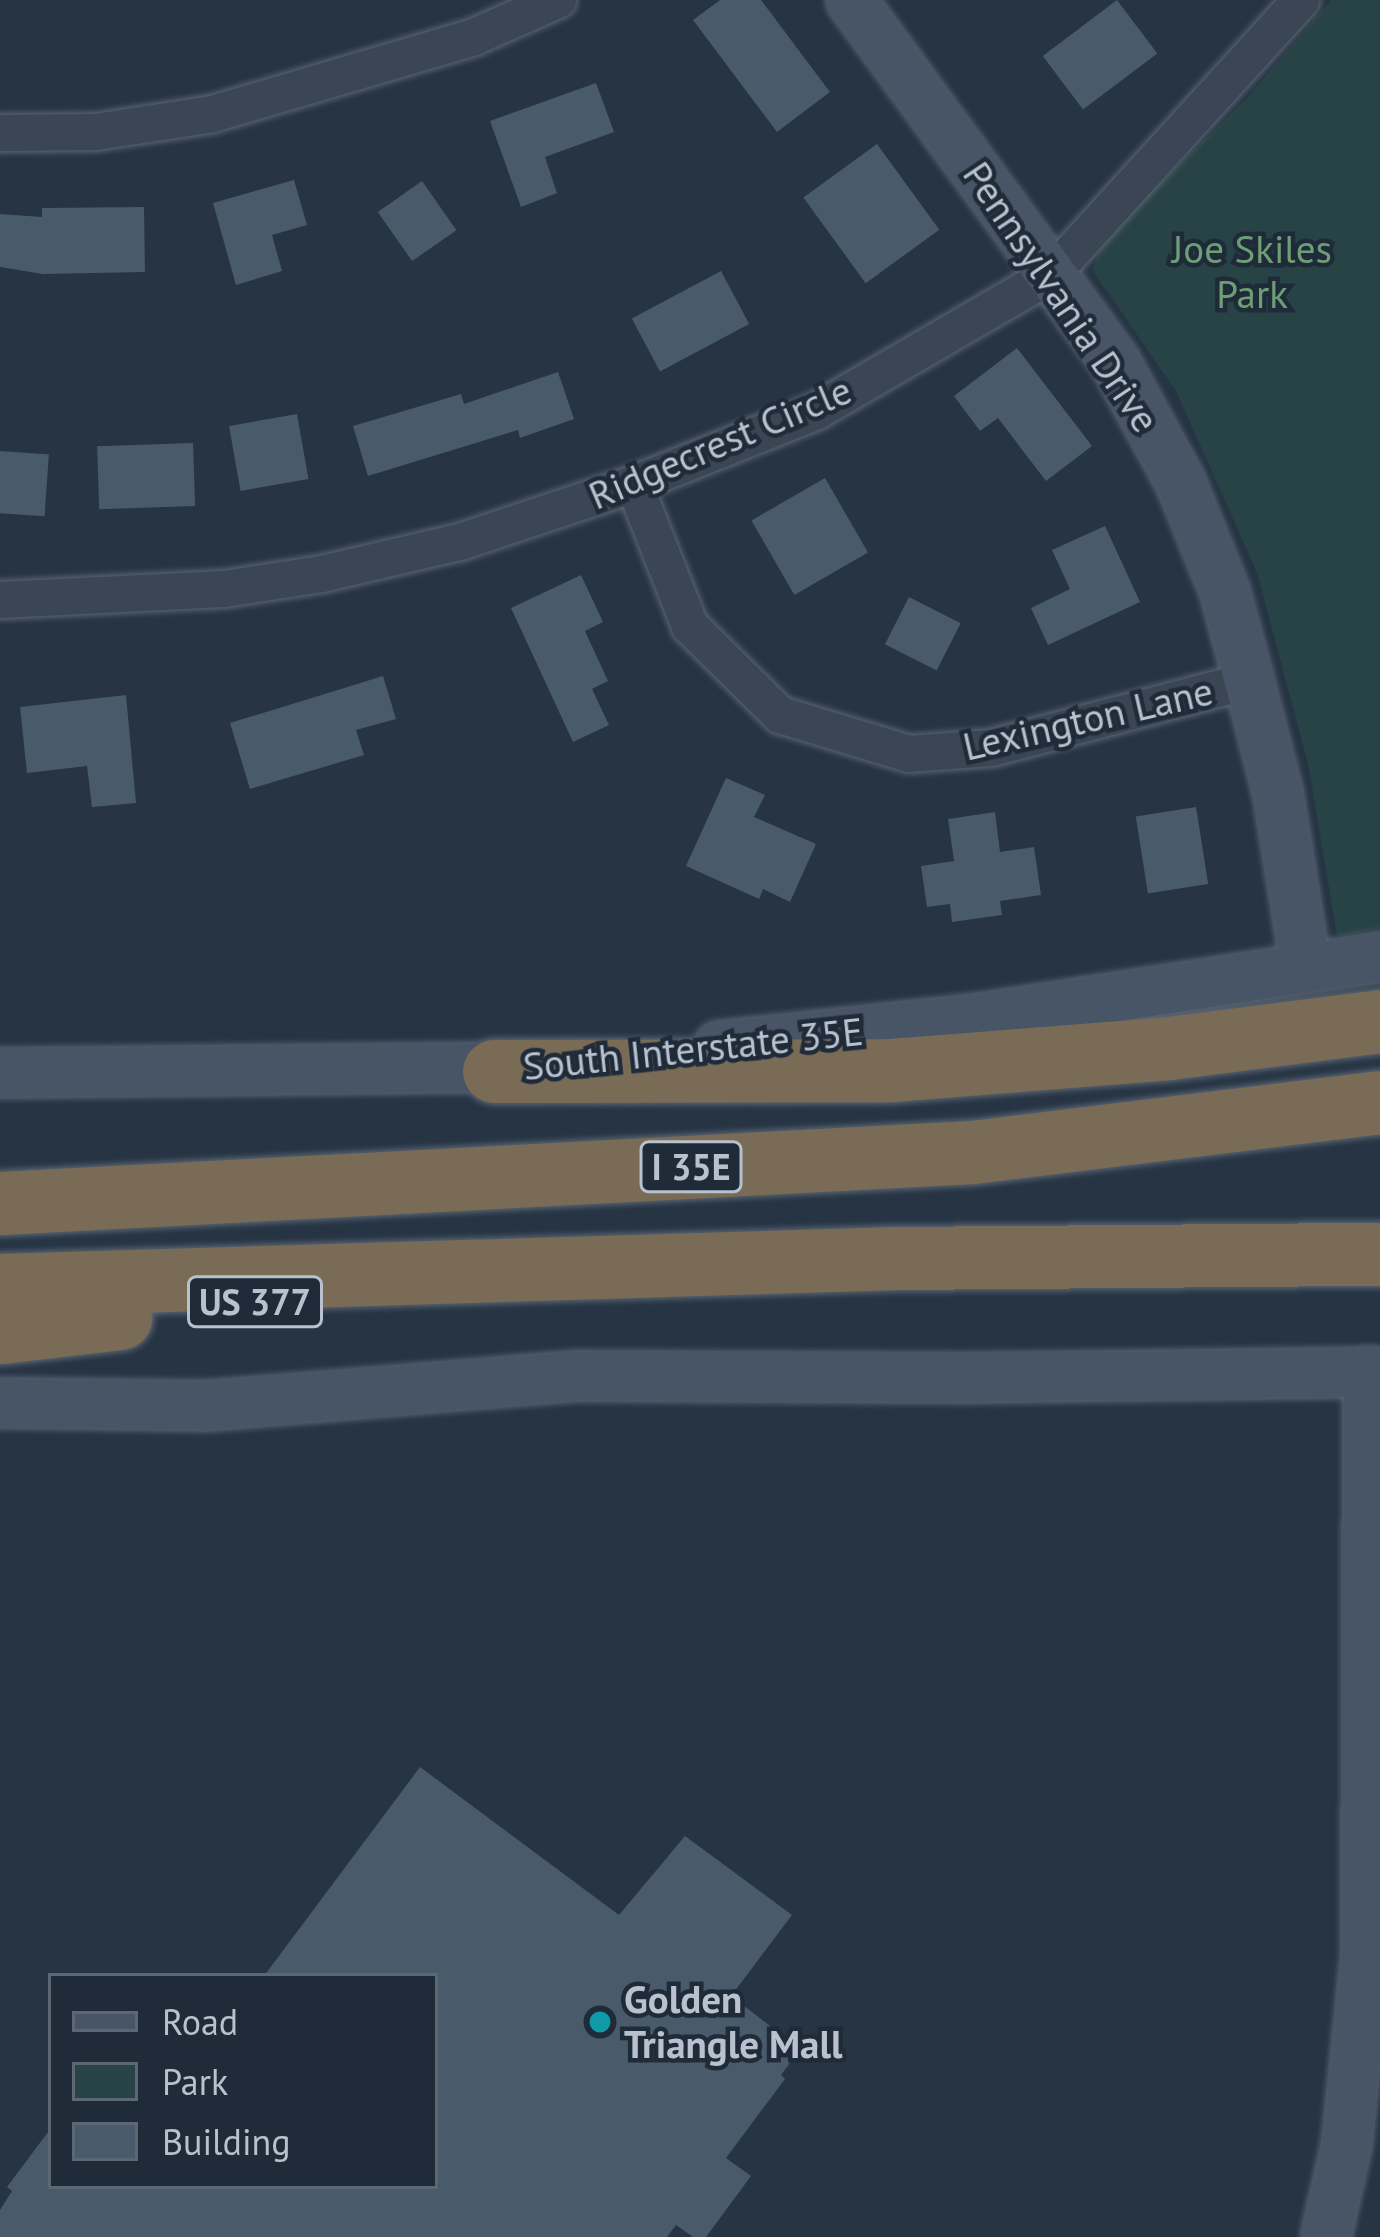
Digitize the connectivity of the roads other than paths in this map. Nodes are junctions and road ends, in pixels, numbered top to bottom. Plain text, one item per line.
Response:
1 (558, 0) edge
2 (851, 0) edge
3 (1301, 0) edge
4 (0, 133) edge
5 (1051, 274) junction
6 (634, 484) junction
7 (0, 601) edge
8 (1249, 681) junction
9 (1380, 957) edge
10 (1306, 967) junction
11 (1380, 1021) edge
12 (494, 1070) junction
13 (0, 1073) edge
14 (1380, 1102) edge
15 (0, 1202) edge
16 (1380, 1254) edge
17 (509, 1272) junction
18 (0, 1285) edge
19 (0, 1332) edge
20 (1374, 1371) edge
21 (0, 1402) edge
22 (1363, 2146) edge
23 (1326, 2237) edge

1 - 4 street
2 - 5 main road, Pennsylvania Drive
3 - 5 street, Ridgecrest Circle
5 - 6 street, Ridgecrest Circle
5 - 8 main road, Pennsylvania Drive
6 - 7 street, Ridgecrest Circle
6 - 8 street, Lexington Lane
8 - 10 main road, Pennsylvania Drive
9 - 10 main road, South Interstate 35E
10 - 12 main road, South Interstate 35E
11 - 12 highway
12 - 13 main road, South Interstate 35E
14 - 15 highway, I 35E
16 - 17 highway
17 - 18 highway
17 - 19 highway, US 377
20 - 21 main road
20 - 22 main road
22 - 23 main road

